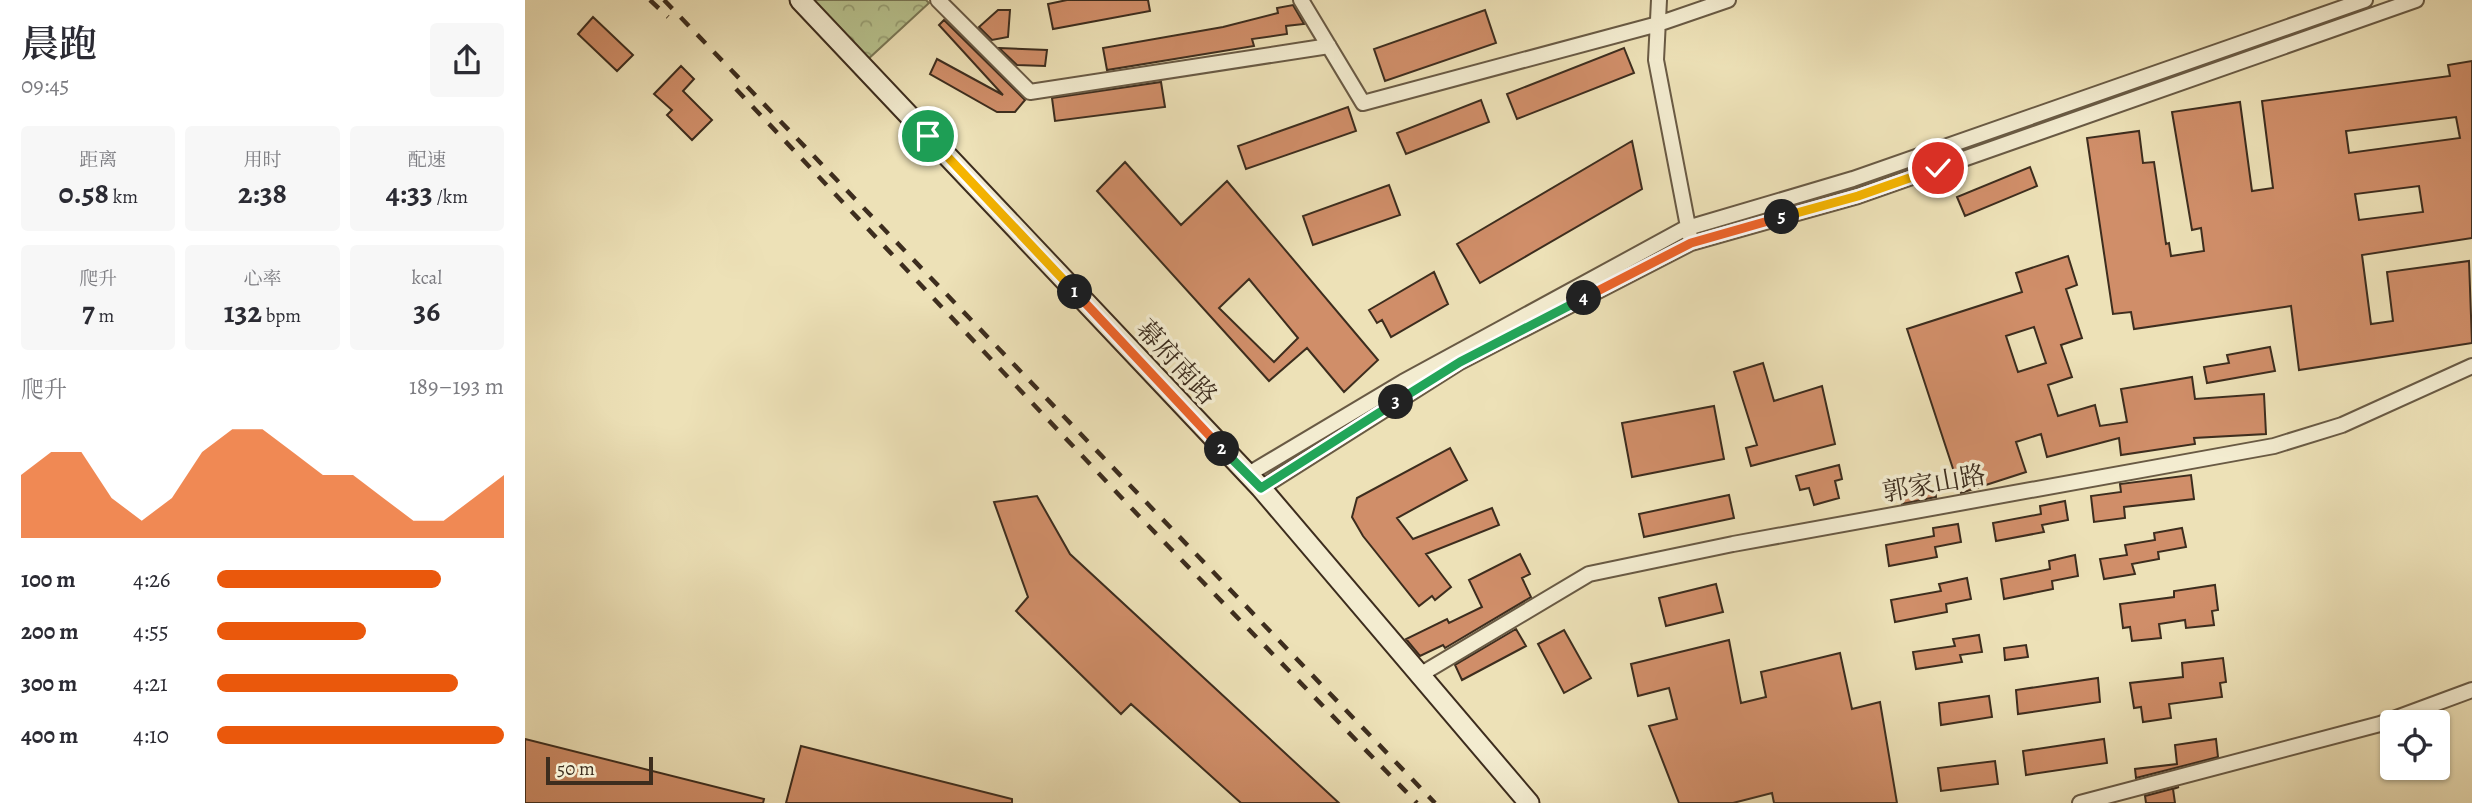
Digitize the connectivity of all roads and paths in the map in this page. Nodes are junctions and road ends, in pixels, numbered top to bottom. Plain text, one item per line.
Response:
1 (800, 0) edge
2 (938, 0) edge
3 (1301, 0) edge
4 (1659, 0) edge
5 (1728, 0) edge
6 (2365, 0) edge
7 (2416, 0) edge
8 (1658, 24) junction
9 (1329, 46) junction
10 (1691, 243) junction
11 (2472, 366) edge
12 (1254, 482) junction
13 (1417, 676) junction
14 (2472, 690) edge
15 (1529, 803) edge
16 (2080, 803) edge

1 - 12 street, 幕府南路
2 - 9 street
3 - 9 street
4 - 8 street
5 - 8 street
6 - 12 street
7 - 10 street
8 - 9 street
8 - 10 street
10 - 12 street
11 - 13 street, 郭家山路
12 - 13 street, 幕府南路
13 - 15 street, 幕府南路
14 - 16 street

